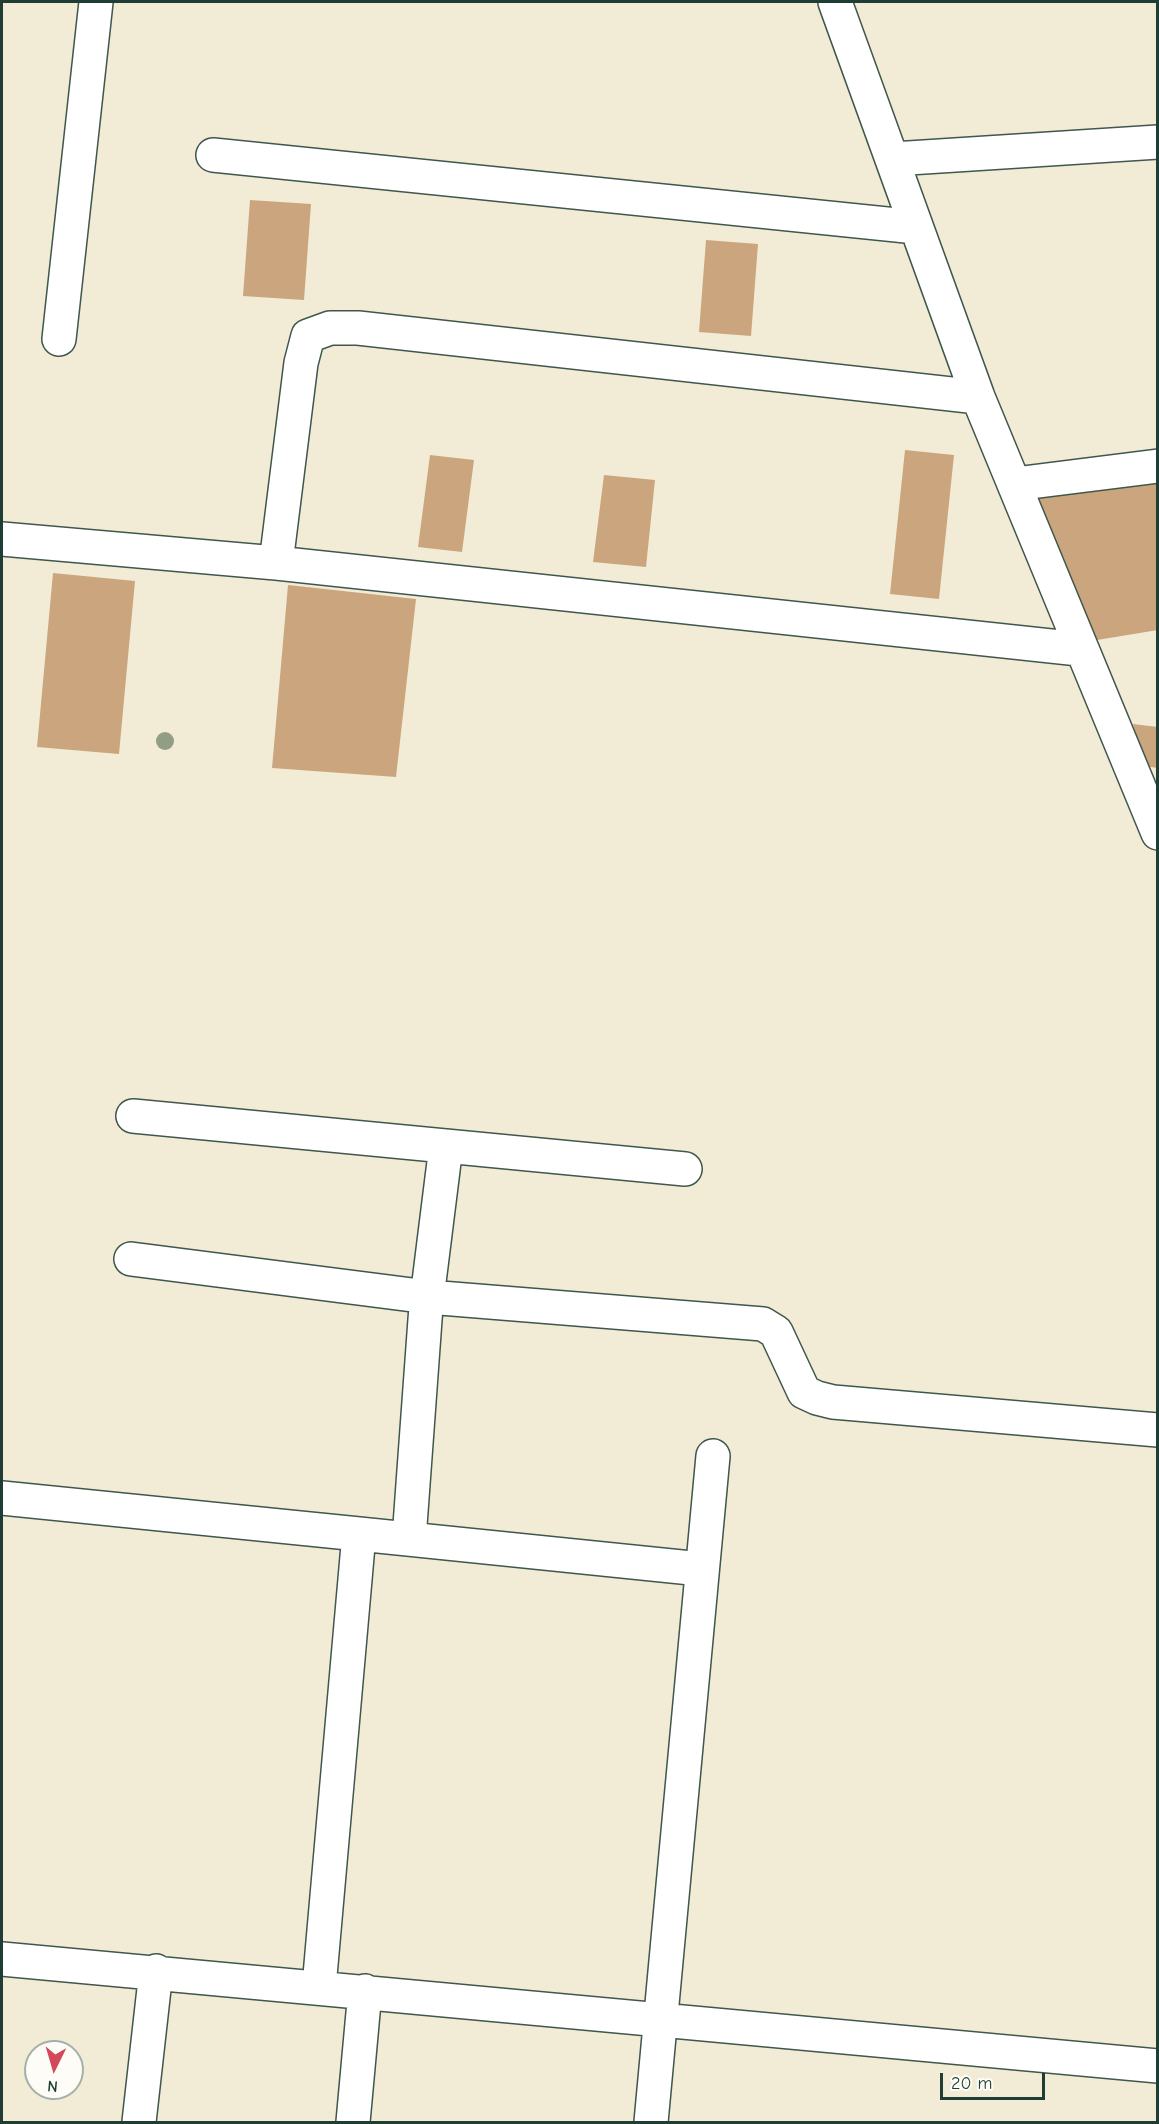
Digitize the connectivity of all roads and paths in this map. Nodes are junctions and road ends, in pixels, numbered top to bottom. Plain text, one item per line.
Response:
1 (96, 2) edge
2 (835, 2) edge
3 (1158, 142) edge
4 (213, 155) dead end
5 (893, 159) junction
6 (916, 227) junction
7 (58, 339) dead end
8 (978, 397) junction
9 (1158, 466) edge
10 (1015, 483) junction
11 (2, 539) edge
12 (276, 563) junction
13 (1079, 649) junction
14 (1156, 827) edge
15 (133, 1116) dead end
16 (446, 1146) junction
17 (685, 1169) dead end
18 (131, 1259) dead end
19 (428, 1296) junction
20 (1158, 1430) edge
21 (713, 1456) dead end
22 (2, 1498) edge
23 (359, 1534) junction
24 (408, 1539) junction
25 (701, 1569) junction
26 (2, 1959) edge
27 (156, 1971) junction
28 (319, 1987) junction
29 (365, 1991) junction
30 (662, 2020) junction
31 (1158, 2066) edge
32 (139, 2122) edge
33 (353, 2122) edge
34 (651, 2122) edge

1 - 7 street
2 - 5 street
3 - 5 street
4 - 6 street
5 - 6 street
6 - 8 street
8 - 10 street
8 - 12 street
9 - 10 street
10 - 13 street
11 - 12 street
12 - 13 street
13 - 14 street
15 - 16 street
16 - 17 street
16 - 19 street
18 - 19 street
19 - 20 street
19 - 24 street
21 - 25 street
22 - 23 street
23 - 24 street
23 - 28 street
24 - 25 street
25 - 30 street
26 - 27 street
27 - 28 street
27 - 32 street
28 - 29 street
29 - 30 street
29 - 33 street
30 - 31 street
30 - 34 street

